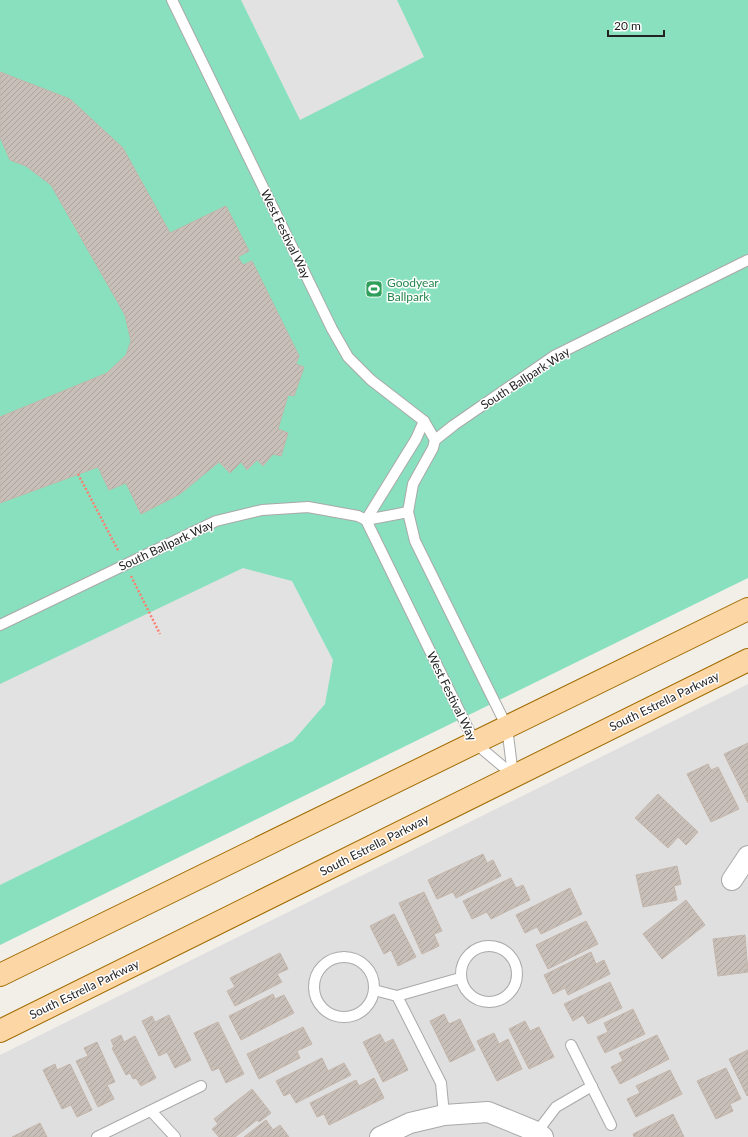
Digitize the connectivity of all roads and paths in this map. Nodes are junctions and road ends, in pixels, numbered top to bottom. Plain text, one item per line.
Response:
1 (172, 0) edge
2 (748, 260) edge
3 (424, 421) junction
4 (435, 440) junction
5 (408, 512) junction
6 (366, 520) junction
7 (748, 609) edge
8 (0, 625) edge
9 (748, 660) edge
10 (507, 727) junction
11 (475, 743) junction
12 (513, 775) junction
13 (748, 856) edge
14 (732, 880) dead end
15 (0, 975) edge
16 (460, 978) junction
17 (374, 990) junction
18 (397, 996) junction
19 (0, 1031) edge
20 (571, 1045) dead end
21 (201, 1086) dead end
22 (592, 1086) junction
23 (151, 1111) junction
24 (444, 1115) junction
25 (612, 1126) dead end
26 (540, 1135) edge
27 (97, 1137) edge
28 (174, 1137) edge
29 (380, 1137) edge

1 - 3 lane, West Festival Way
2 - 4 lane, South Ballpark Way
3 - 4 lane, West Festival Way
3 - 6 lane
4 - 5 lane, South Ballpark Way
5 - 6 lane, South Ballpark Way
5 - 10 lane
6 - 8 lane, South Ballpark Way
6 - 11 lane, West Festival Way
7 - 10 main road
9 - 12 main road, South Estrella Parkway
10 - 11 main road
10 - 12 lane
11 - 12 lane, West Festival Way
11 - 15 main road
12 - 19 main road, South Estrella Parkway
13 - 14 street
16 - 16 lane
16 - 18 lane
17 - 17 lane
17 - 18 lane
18 - 24 lane
20 - 22 lane
21 - 23 lane
22 - 25 lane
22 - 26 lane
23 - 27 lane
23 - 28 lane
24 - 26 street
24 - 29 street

